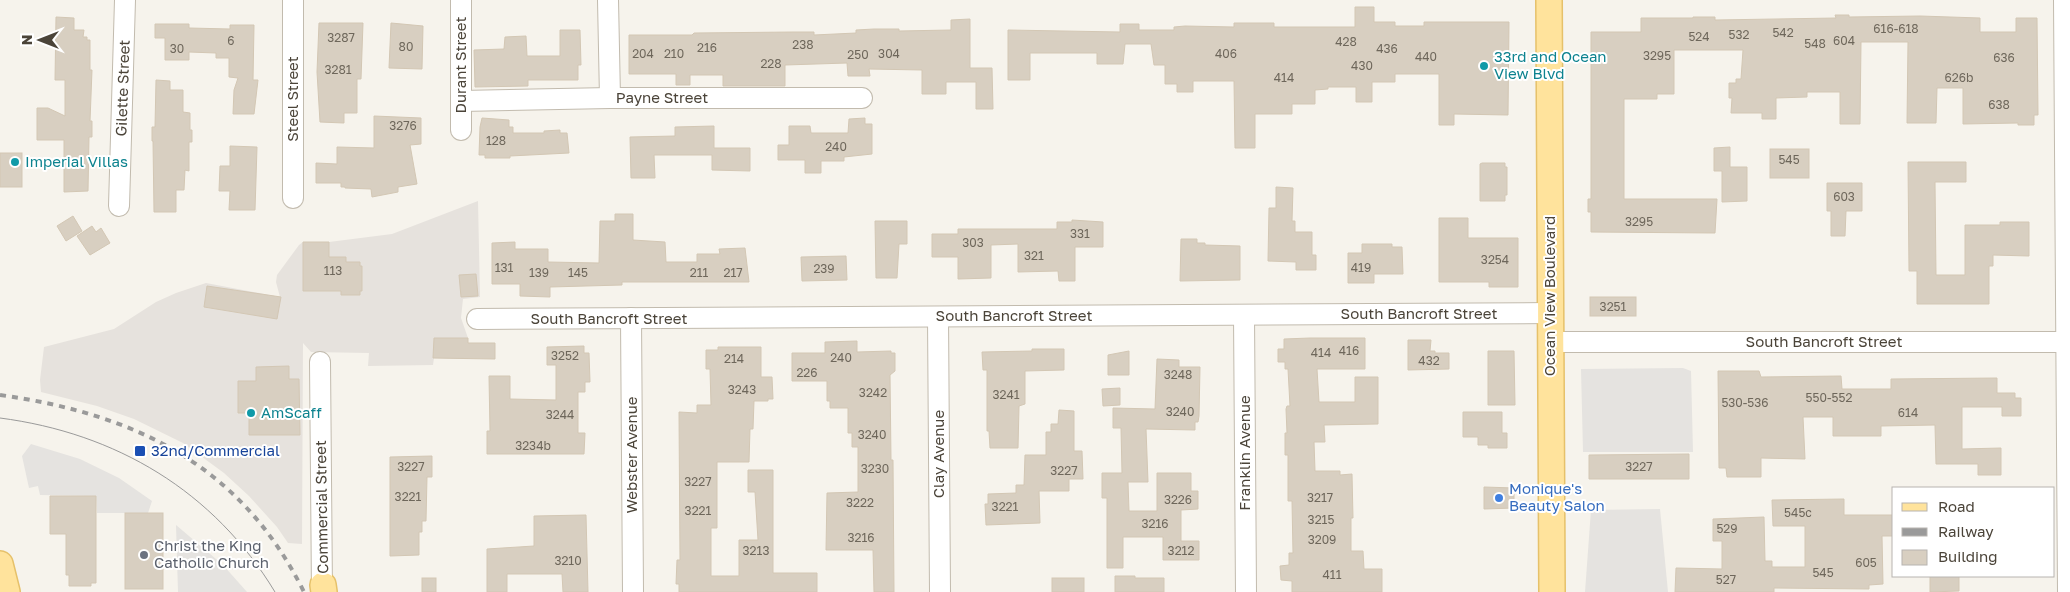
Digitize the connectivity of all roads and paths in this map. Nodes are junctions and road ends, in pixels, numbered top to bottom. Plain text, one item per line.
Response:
1 (125, 0) edge
2 (293, 0) edge
3 (461, 0) edge
4 (608, 0) edge
5 (1549, 0) edge
6 (2064, 0) edge
7 (610, 98) junction
8 (862, 98) dead end
9 (461, 102) junction
10 (461, 130) dead end
11 (293, 198) dead end
12 (120, 206) dead end
13 (1550, 313) junction
14 (1244, 314) junction
15 (938, 316) junction
16 (631, 318) junction
17 (477, 319) dead end
18 (1551, 342) junction
19 (2067, 342) junction
20 (320, 362) dead end
21 (0, 564) edge
22 (323, 590) edge
23 (7, 592) edge
24 (633, 592) edge
25 (940, 592) edge
26 (1246, 592) edge
27 (1552, 592) edge
28 (2068, 592) edge

1 - 12 street, Gilette Street
2 - 11 street, Steel Street
3 - 9 street, Durant Street
4 - 7 street
5 - 13 main road, Ocean View Boulevard
6 - 19 street
7 - 8 street, Payne Street
7 - 9 street, Payne Street
9 - 10 street, Durant Street
13 - 14 street, South Bancroft Street
13 - 18 main road, Ocean View Boulevard
14 - 15 street, South Bancroft Street
14 - 26 street, Franklin Avenue
15 - 16 street, South Bancroft Street
15 - 25 street, Clay Avenue
16 - 17 street, South Bancroft Street
16 - 24 street, Webster Avenue
18 - 19 street, South Bancroft Street
18 - 27 main road, Ocean View Boulevard
19 - 28 street
20 - 22 street, Commercial Street
21 - 23 main road

